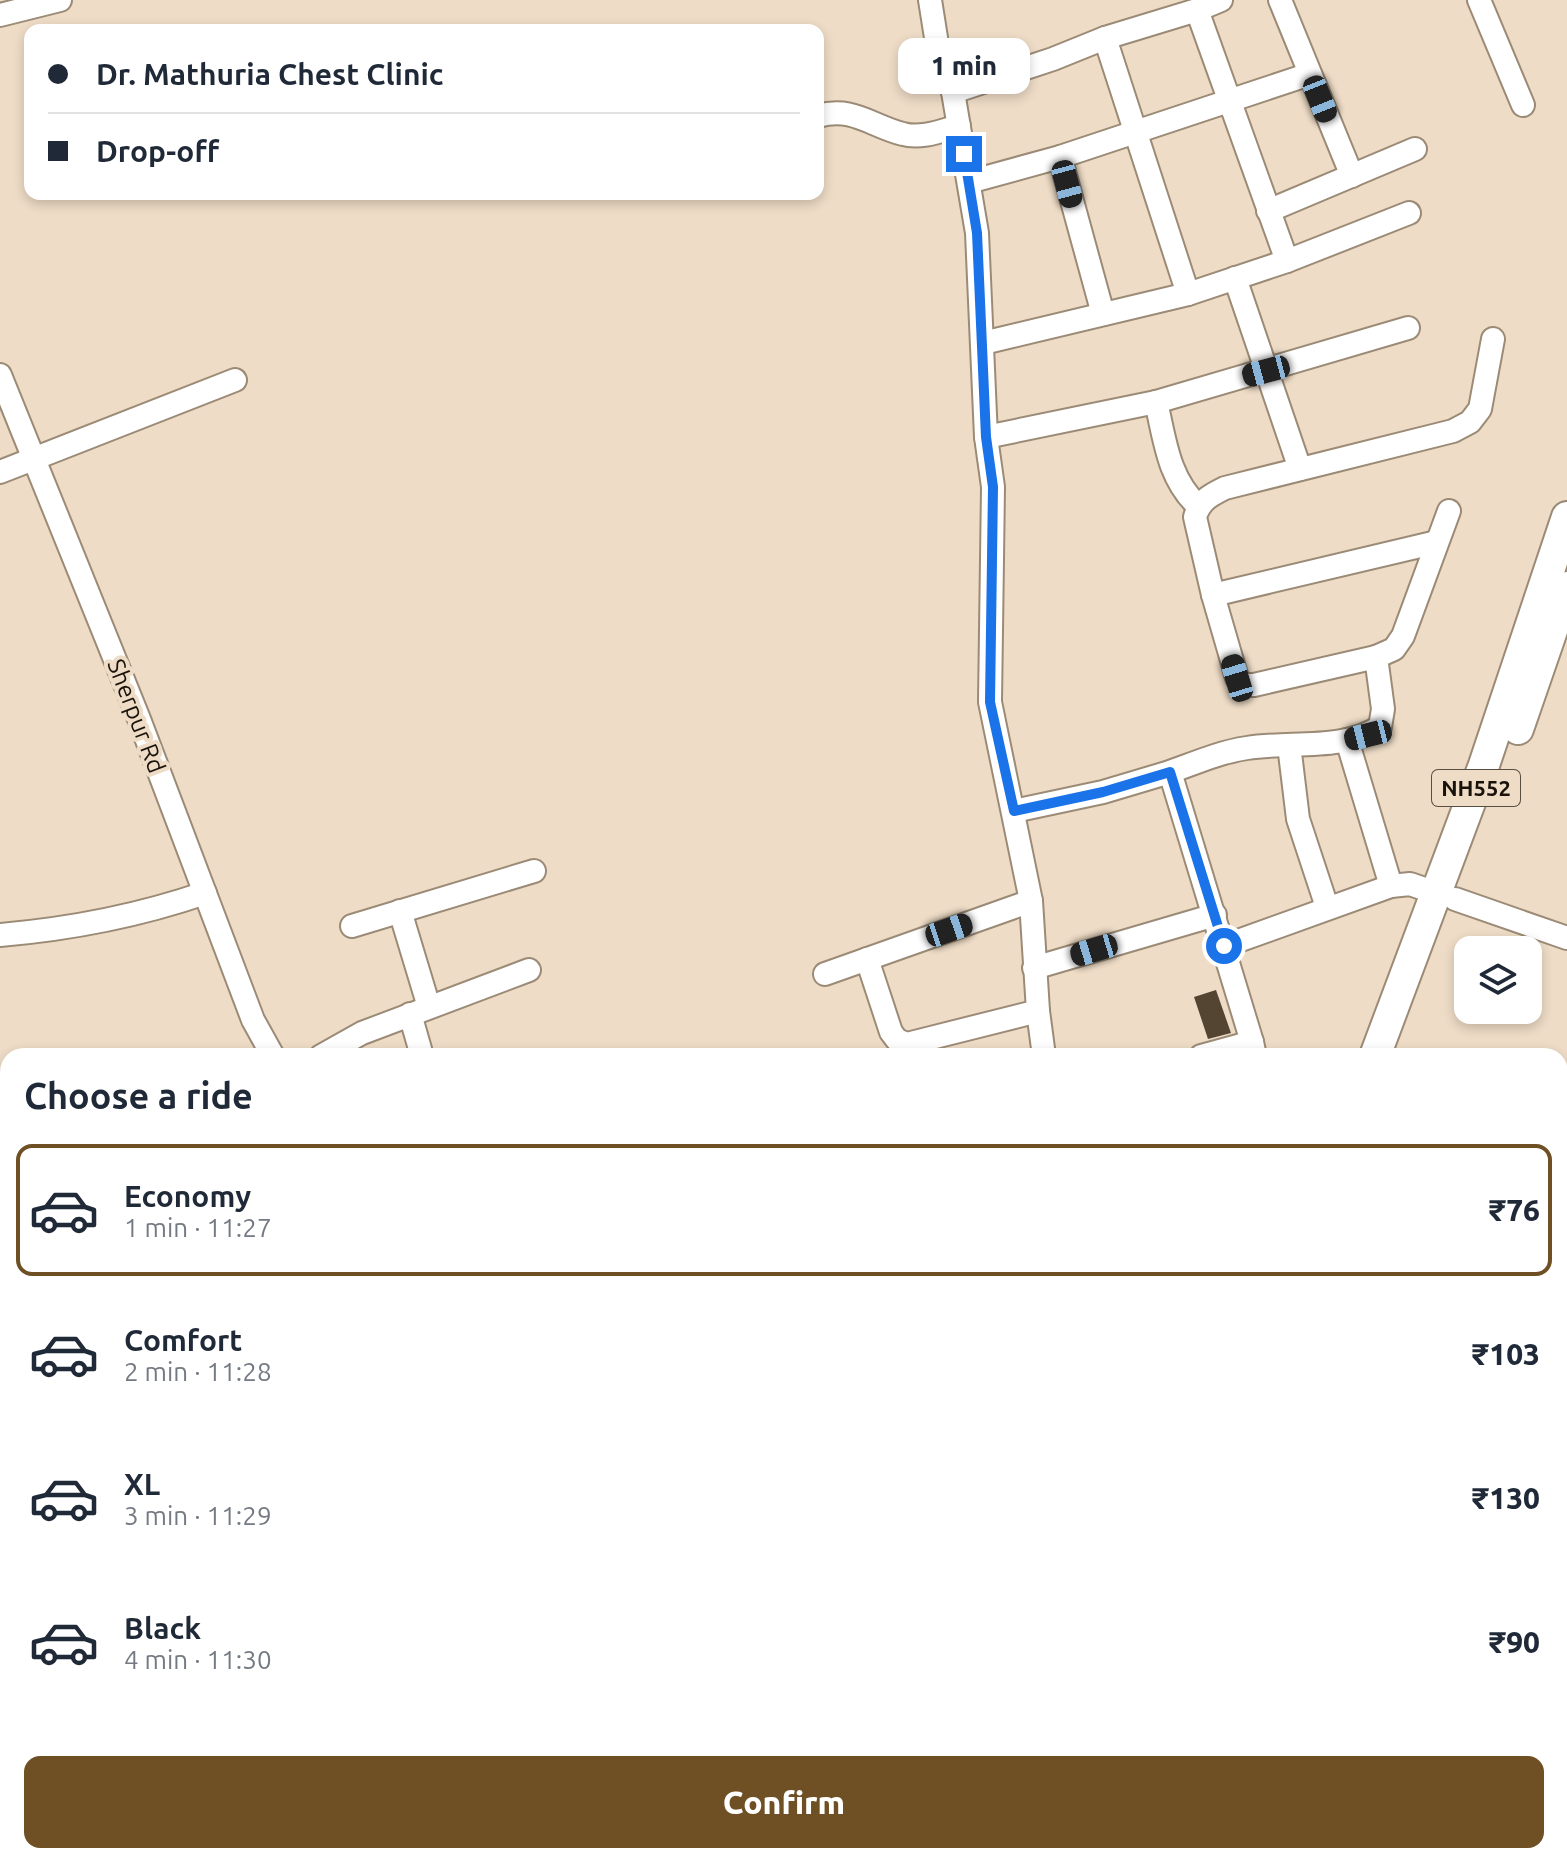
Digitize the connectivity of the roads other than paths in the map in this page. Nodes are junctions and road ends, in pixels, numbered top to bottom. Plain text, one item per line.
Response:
1 (60, 0) edge
2 (930, 0) edge
3 (1221, 0) edge
4 (1280, 0) edge
5 (1479, 0) edge
6 (1197, 10) junction
7 (0, 15) edge
8 (1105, 38) junction
9 (1310, 74) junction
10 (953, 92) junction
11 (1230, 103) junction
12 (1523, 105) dead end
13 (824, 114) edge
14 (959, 126) junction
15 (1136, 133) junction
16 (1415, 149) dead end
17 (1060, 157) junction
18 (1352, 176) junction
19 (969, 182) junction
20 (1268, 211) junction
21 (1409, 213) dead end
22 (1287, 261) junction
23 (1235, 278) junction
24 (1188, 294) junction
25 (1103, 314) junction
26 (1408, 328) dead end
27 (1493, 339) dead end
28 (983, 343) junction
29 (1266, 371) junction
30 (0, 375) edge
31 (235, 380) dead end
32 (1156, 402) junction
33 (986, 437) junction
34 (33, 459) junction
35 (1300, 469) junction
36 (0, 472) edge
37 (1198, 506) junction
38 (1449, 511) dead end
39 (1567, 517) edge
40 (1437, 542) junction
41 (1567, 587) edge
42 (1213, 595) junction
43 (1376, 657) junction
44 (1347, 740) junction
45 (1289, 745) junction
46 (1170, 772) junction
47 (1014, 811) junction
48 (534, 871) dead end
49 (1391, 886) junction
50 (205, 893) junction
51 (1446, 896) junction
52 (1031, 901) junction
53 (1327, 907) junction
54 (400, 911) junction
55 (1215, 915) junction
56 (352, 926) dead end
57 (0, 935) edge
58 (1567, 938) edge
59 (1224, 946) junction
60 (867, 959) junction
61 (1034, 968) junction
62 (529, 970) dead end
63 (825, 974) dead end
64 (420, 1010) junction
65 (1038, 1011) junction
66 (269, 1048) edge
67 (335, 1048) edge
68 (422, 1048) edge
69 (1043, 1048) edge
70 (1254, 1048) edge
71 (1379, 1048) edge
72 (1398, 1048) edge

1 - 7 street
2 - 10 street
3 - 6 street
4 - 9 street
5 - 12 street
6 - 8 street
6 - 11 street
8 - 10 street
8 - 15 street
9 - 11 street
9 - 18 street
10 - 14 street
11 - 15 street
11 - 20 street
13 - 14 street
14 - 19 street
15 - 17 street
15 - 24 street
16 - 18 street
17 - 19 street
17 - 25 street
18 - 20 street
19 - 28 street
20 - 22 street
21 - 22 street
22 - 23 street
23 - 24 street
23 - 29 street
24 - 25 street
25 - 28 street
26 - 29 street
27 - 35 street
28 - 33 street
29 - 32 street
29 - 35 street
30 - 34 street, Sherpur Rd
31 - 34 street
32 - 33 street
32 - 37 street
33 - 47 street
34 - 36 street
34 - 50 street, Sherpur Rd
35 - 37 street
37 - 42 street
38 - 40 street
39 - 51 highway, NH552
40 - 42 street
40 - 43 street
41 - 51 highway, NH552
42 - 43 street
43 - 44 street
44 - 45 street
44 - 49 street
45 - 46 street
45 - 53 street
46 - 47 street
46 - 55 street
47 - 52 street
48 - 54 street
49 - 51 street
49 - 53 street
50 - 57 street
50 - 66 street, Sherpur Rd
51 - 58 street
51 - 71 highway, NH552
51 - 72 highway, NH552
52 - 60 street
52 - 61 street
53 - 59 street
54 - 56 street
54 - 64 street
55 - 59 street
55 - 61 street
59 - 70 street
60 - 63 street
60 - 65 street
61 - 65 street
62 - 64 street
64 - 67 street
64 - 68 street
65 - 69 street

